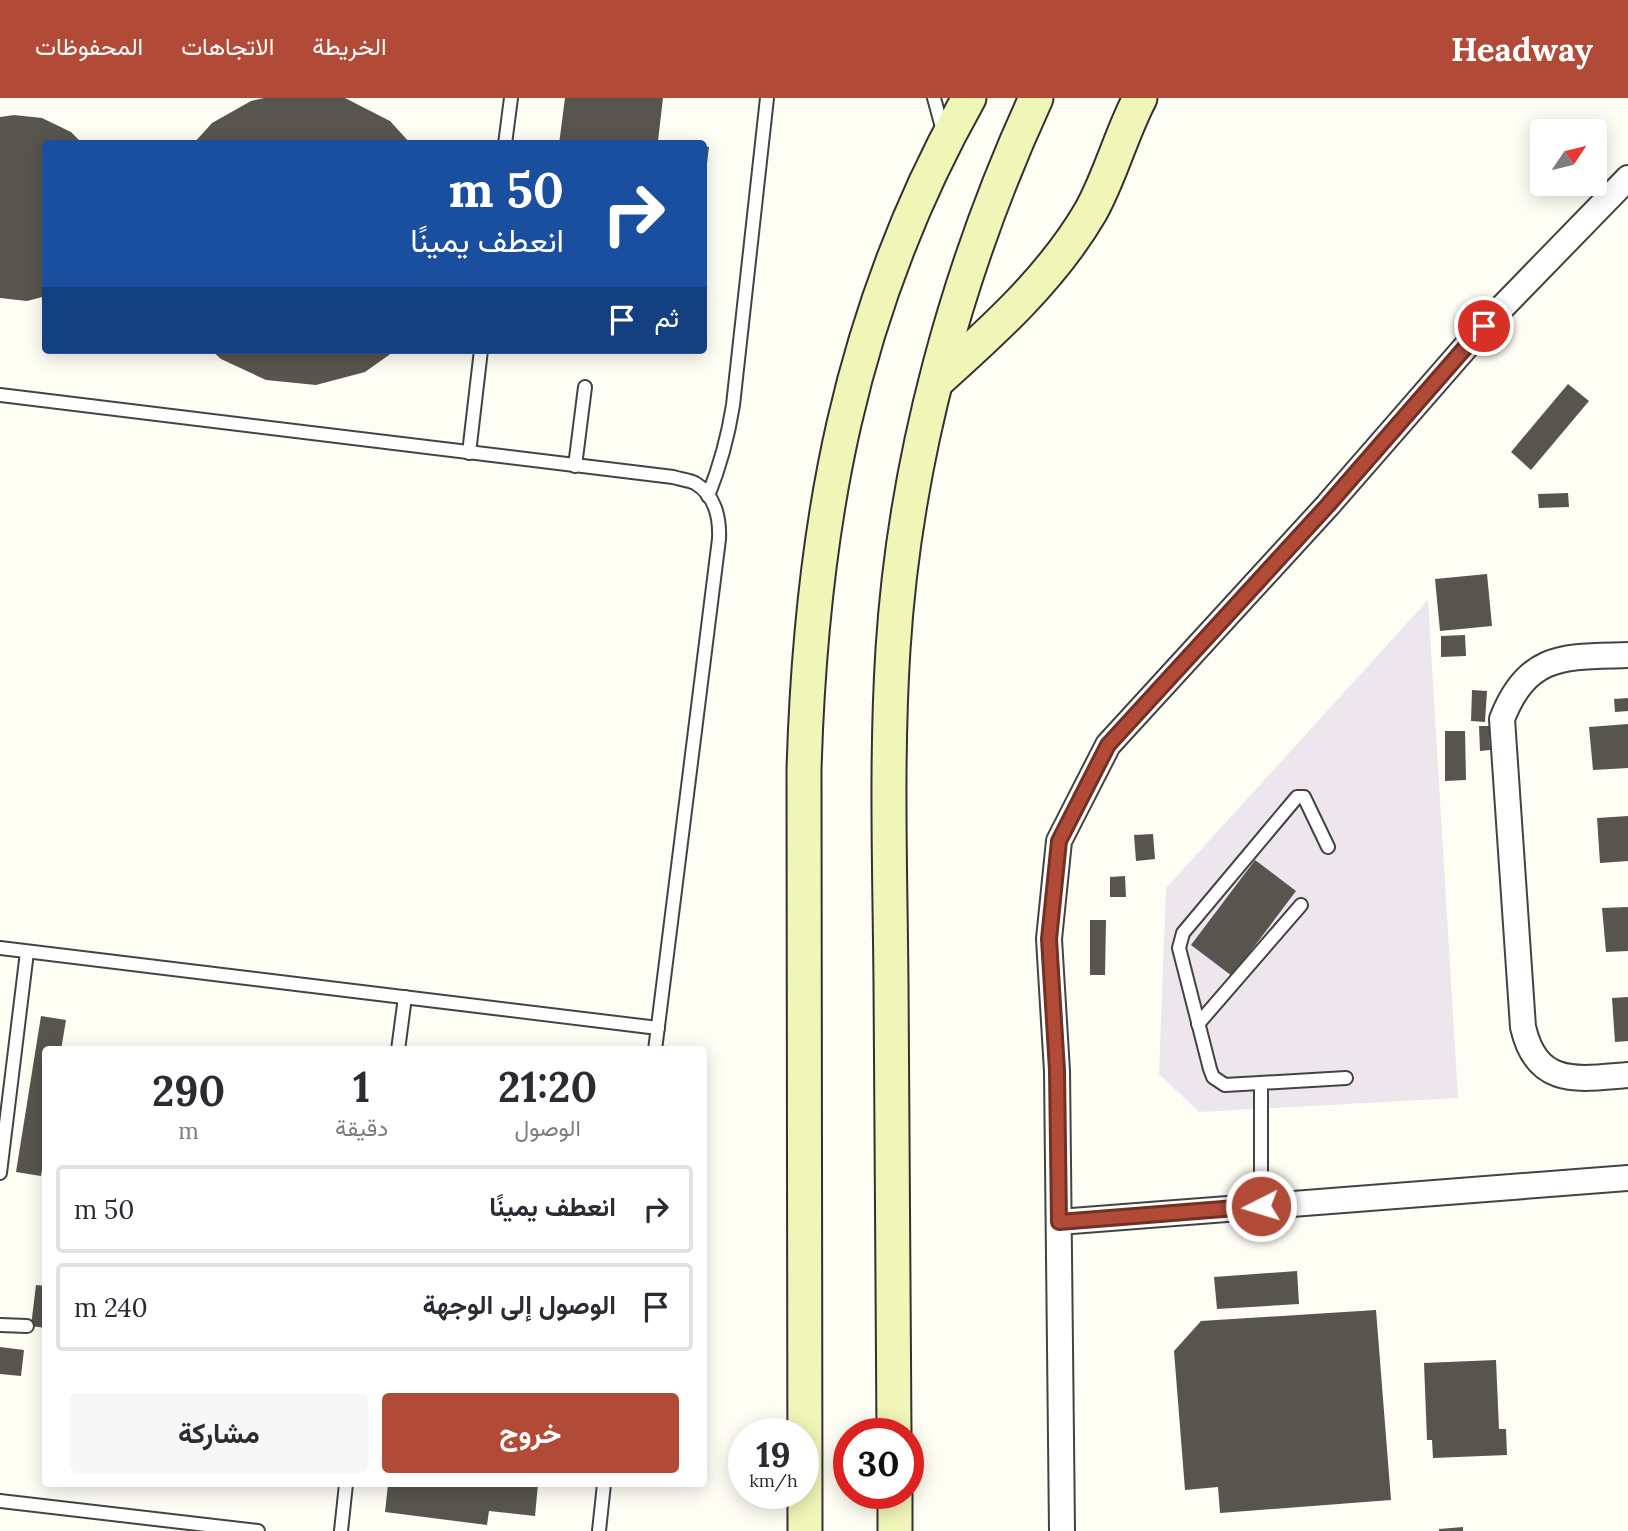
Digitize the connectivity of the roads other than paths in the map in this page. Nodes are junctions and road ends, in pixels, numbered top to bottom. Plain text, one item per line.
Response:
1 (511, 98) edge
2 (767, 98) edge
3 (934, 98) edge
4 (969, 98) edge
5 (1036, 98) edge
6 (1127, 98) edge
7 (1140, 98) edge
8 (506, 140) edge
9 (943, 144) junction
10 (1116, 156) junction
11 (1628, 178) edge
12 (481, 354) edge
13 (936, 382) junction
14 (584, 387) dead end
15 (0, 396) edge
16 (469, 453) junction
17 (575, 466) junction
18 (708, 496) junction
19 (1628, 655) edge
20 (1328, 847) dead end
21 (1301, 905) dead end
22 (0, 948) edge
23 (27, 951) junction
24 (405, 997) junction
25 (1198, 1024) junction
26 (658, 1028) junction
27 (399, 1046) edge
28 (656, 1046) edge
29 (1628, 1075) edge
30 (1346, 1078) dead end
31 (1261, 1083) junction
32 (0, 1173) edge
33 (1628, 1178) edge
34 (1261, 1206) junction
35 (1059, 1222) junction
36 (0, 1325) edge
37 (27, 1326) dead end
38 (894, 1418) edge
39 (346, 1487) edge
40 (604, 1487) edge
41 (0, 1501) edge
42 (895, 1509) edge
43 (800, 1522) edge
44 (258, 1531) edge
45 (341, 1531) edge
46 (599, 1531) edge
47 (895, 1531) edge
48 (1062, 1531) edge

1 - 8 lane
2 - 18 lane
3 - 9 lane
4 - 9 street
5 - 13 street
6 - 10 street
7 - 10 street
9 - 43 street
10 - 13 street
11 - 35 street
12 - 16 lane
13 - 38 street
14 - 17 lane
15 - 16 lane
16 - 17 lane
17 - 18 lane
18 - 26 lane
19 - 29 street
20 - 25 lane
21 - 25 lane
22 - 23 lane
23 - 24 lane
23 - 32 lane
24 - 26 lane
24 - 27 lane
25 - 31 lane
26 - 28 lane
30 - 31 lane
31 - 34 lane
33 - 34 street
34 - 35 street
35 - 48 street
36 - 37 lane
39 - 45 lane
40 - 46 lane
41 - 44 lane
42 - 47 street

